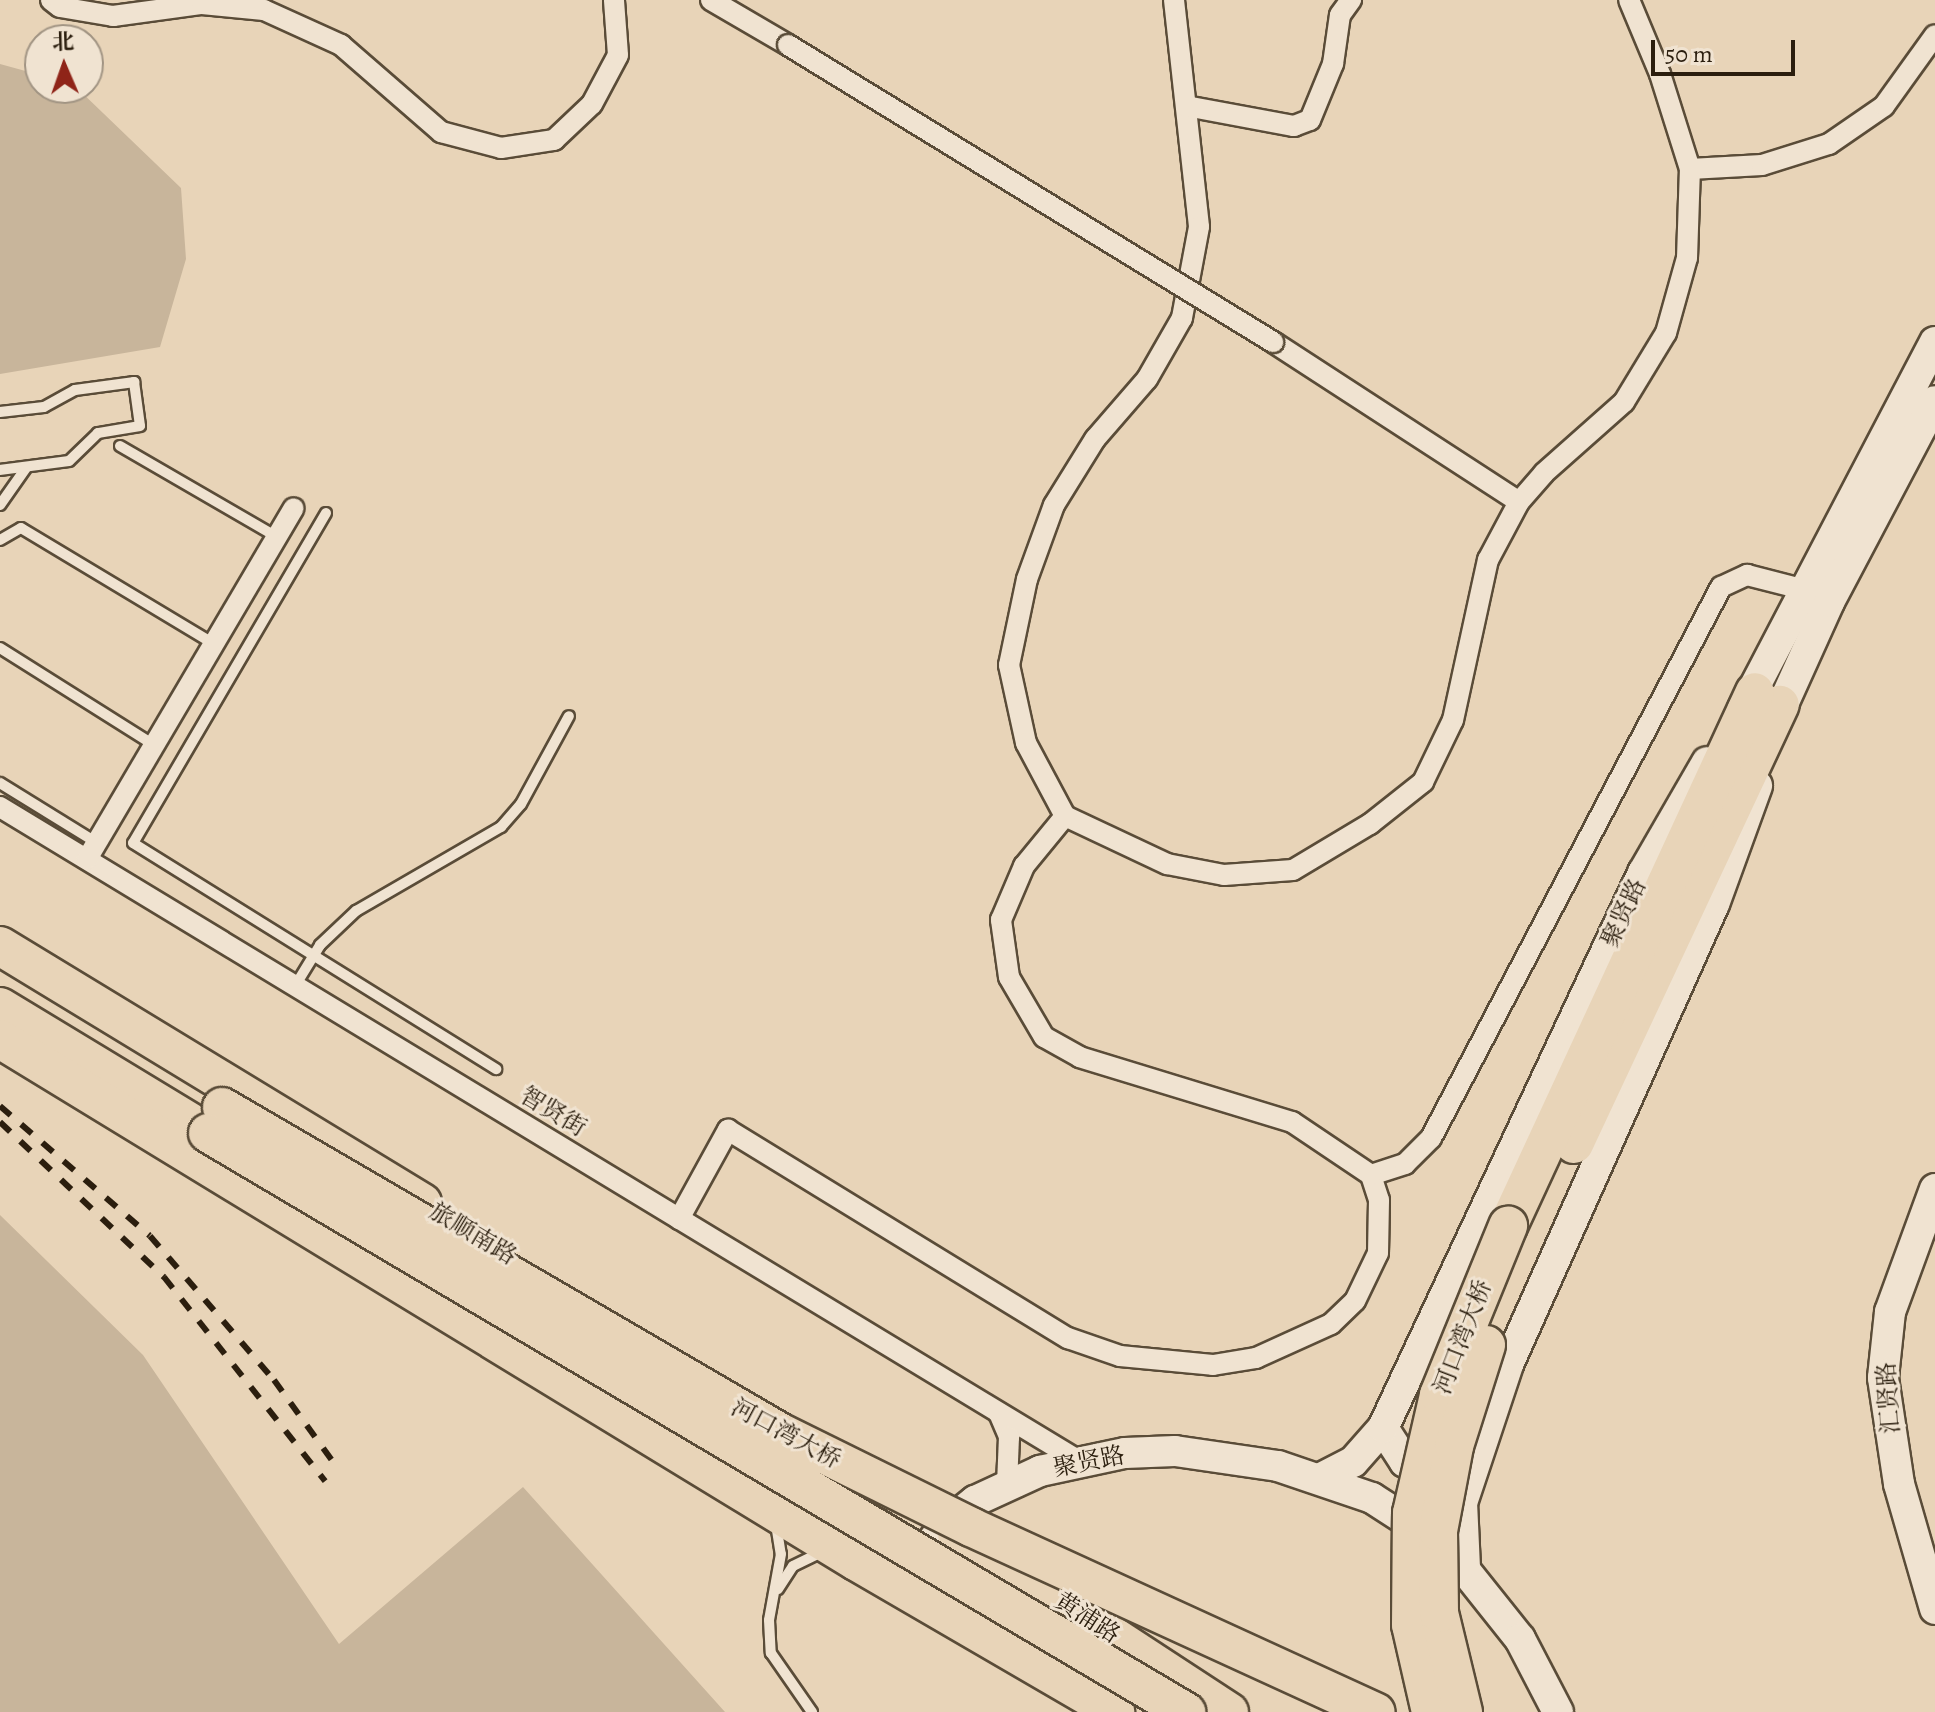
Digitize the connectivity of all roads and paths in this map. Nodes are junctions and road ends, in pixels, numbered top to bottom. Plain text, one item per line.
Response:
1 (51, 0) edge
2 (614, 0) edge
3 (711, 0) edge
4 (1174, 0) edge
5 (1351, 0) edge
6 (1629, 0) edge
7 (1935, 35) edge
8 (1186, 106) junction
9 (1690, 169) junction
10 (1935, 342) edge
11 (1935, 401) edge
12 (0, 412) edge
13 (120, 446) dead end
14 (26, 468) junction
15 (0, 470) edge
16 (1519, 502) junction
17 (0, 505) edge
18 (294, 508) dead end
19 (326, 513) dead end
20 (277, 537) junction
21 (0, 540) edge
22 (1806, 590) junction
23 (214, 644) junction
24 (0, 648) edge
25 (1767, 698) junction
26 (569, 716) dead end
27 (154, 745) junction
28 (0, 783) edge
29 (0, 807) edge
30 (1065, 816) junction
31 (92, 851) junction
32 (0, 946) edge
33 (315, 956) junction
34 (0, 975) edge
35 (295, 986) junction
36 (0, 1007) edge
37 (0, 1039) edge
38 (496, 1069) dead end
39 (215, 1120) junction
40 (1371, 1175) junction
41 (1935, 1189) edge
42 (679, 1219) junction
43 (1520, 1231) junction
44 (999, 1413) junction
45 (1383, 1428) junction
46 (1079, 1461) junction
47 (1321, 1478) junction
48 (1468, 1478) junction
49 (1007, 1484) junction
50 (764, 1506) junction
51 (944, 1526) junction
52 (842, 1553) junction
53 (1465, 1568) junction
54 (900, 1586) junction
55 (773, 1598) junction
56 (1935, 1609) edge
57 (812, 1712) edge
58 (1115, 1712) edge
59 (1186, 1712) edge
60 (1229, 1712) edge
61 (1376, 1712) edge
62 (1431, 1712) edge
63 (1463, 1712) edge
64 (1558, 1712) edge

1 - 2 street
3 - 16 street, bridge
4 - 8 street
5 - 8 street
6 - 9 street
7 - 9 street
8 - 30 street
9 - 16 street
10 - 22 main road, 聚贤路
11 - 25 main road, 聚贤路
12 - 14 lane
13 - 20 lane
14 - 15 lane
14 - 17 lane
16 - 30 street
18 - 20 street
19 - 33 lane
20 - 23 street
21 - 23 lane
22 - 25 main road, 聚贤路
22 - 40 street
23 - 27 street
24 - 27 lane
25 - 43 highway, 河口湾大桥
25 - 45 main road, 聚贤路
25 - 48 main road, 聚贤路
26 - 33 lane
27 - 31 street
28 - 31 lane
29 - 31 street, 智贤街
30 - 40 street
31 - 35 street, 智贤街
32 - 51 highway, 旅顺南路
33 - 35 lane
33 - 38 lane
34 - 39 highway
35 - 42 street, 智贤街
36 - 39 highway
37 - 50 highway
39 - 59 highway, 河口湾大桥, bridge
39 - 61 highway, 河口湾大桥, bridge
40 - 42 street
41 - 56 main road, 汇贤路
42 - 44 street, 智贤街
43 - 62 highway, 河口湾大桥, bridge
43 - 63 highway, 河口湾大桥, bridge
44 - 46 street, 智贤街
44 - 49 street
45 - 47 main road, 聚贤路
45 - 48 main road
46 - 47 main road, 聚贤路
46 - 49 main road, 聚贤路
47 - 53 main road, 聚贤路
48 - 53 main road, 聚贤路
49 - 51 main road, 聚贤路
50 - 52 highway
50 - 55 lane
51 - 54 main road, 聚贤路
51 - 60 highway, 黄浦路
52 - 54 highway
52 - 55 lane
53 - 64 main road, 聚贤路
54 - 58 highway
55 - 57 lane

